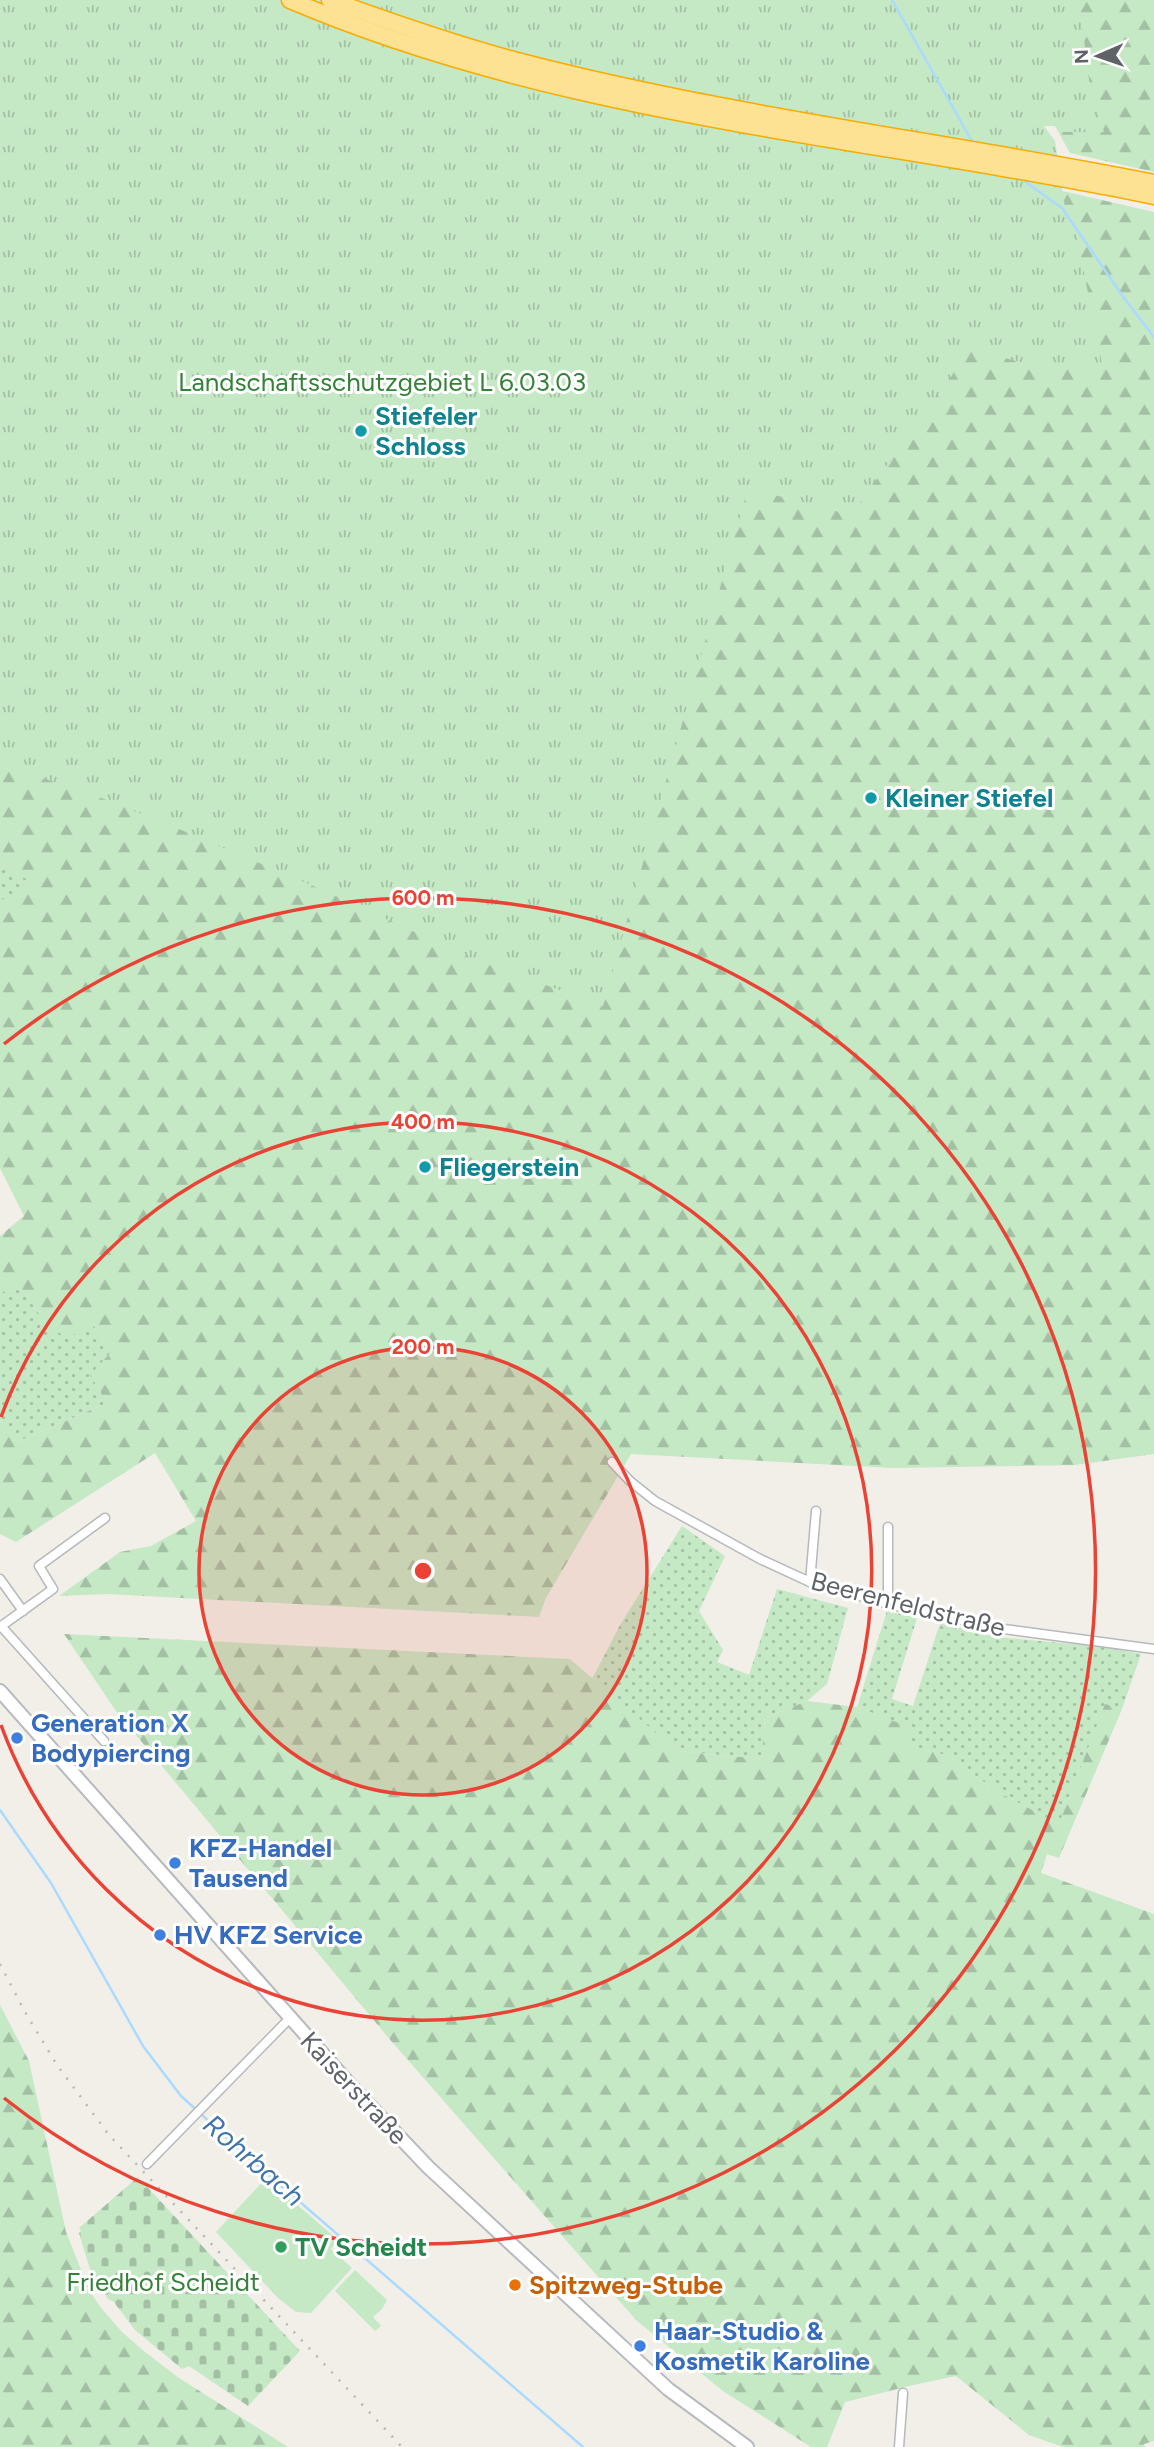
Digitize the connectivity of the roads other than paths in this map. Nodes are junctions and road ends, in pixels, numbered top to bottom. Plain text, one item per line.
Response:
1 (290, 0) edge
2 (330, 0) edge
3 (849, 136) junction
4 (1154, 183) edge
5 (1154, 196) edge
6 (612, 1462) dead end
7 (816, 1511) dead end
8 (105, 1518) dead end
9 (888, 1527) dead end
10 (0, 1579) edge
11 (810, 1582) junction
12 (888, 1604) junction
13 (23, 1611) junction
14 (1, 1626) edge
15 (1154, 1649) edge
16 (0, 1691) edge
17 (104, 1741) dead end
18 (290, 2018) junction
19 (147, 2164) dead end
20 (903, 2393) dead end
21 (747, 2447) edge
22 (899, 2447) edge

1 - 3 highway
2 - 3 highway
3 - 4 highway
3 - 5 highway
6 - 11 street, Beerenfeldstraße
7 - 11 street
8 - 13 street
9 - 12 street
10 - 13 street
11 - 12 street, Beerenfeldstraße
12 - 15 street, Beerenfeldstraße
13 - 14 street
14 - 17 street
16 - 18 main road, Kaiserstraße
18 - 19 street
18 - 21 main road, Kaiserstraße
20 - 22 street

